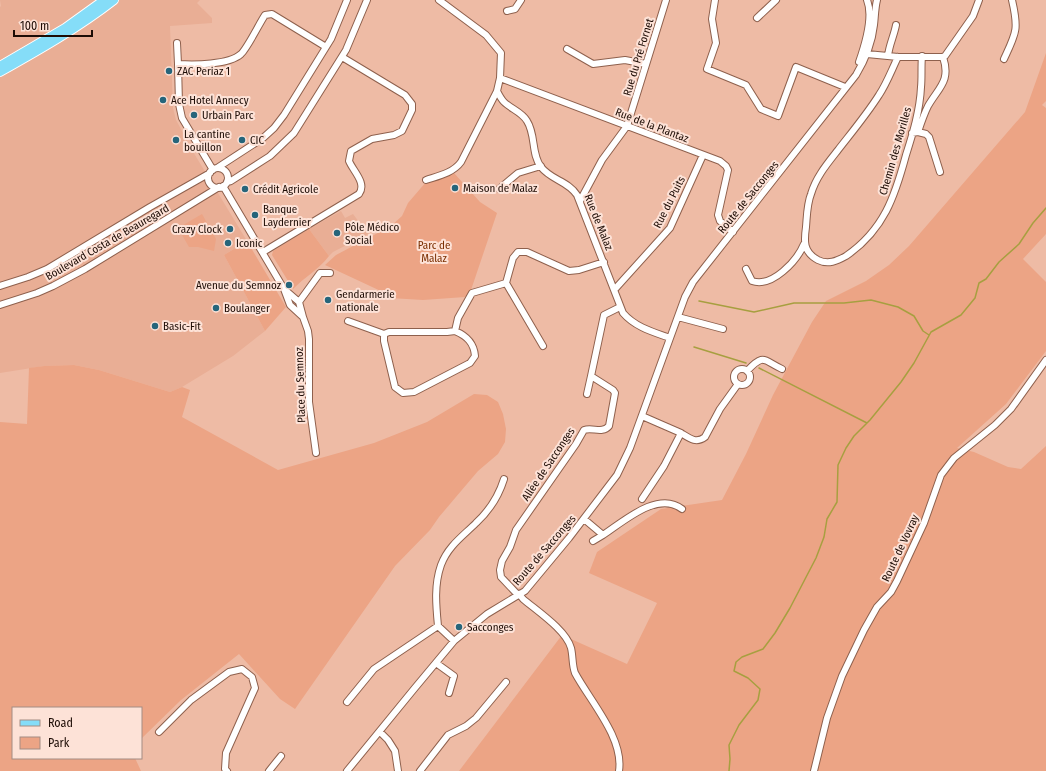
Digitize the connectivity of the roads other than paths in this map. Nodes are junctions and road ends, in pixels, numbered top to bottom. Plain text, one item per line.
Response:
1 (104, 0) edge
2 (114, 0) edge
3 (347, 0) edge
4 (367, 0) edge
5 (521, 0) edge
6 (666, 0) edge
7 (715, 0) edge
8 (776, 0) edge
9 (867, 0) edge
10 (877, 0) edge
11 (978, 0) edge
12 (1012, 0) edge
13 (443, 1) edge
14 (507, 11) dead end
15 (757, 18) dead end
16 (896, 25) dead end
17 (177, 43) dead end
18 (326, 47) junction
19 (567, 50) dead end
20 (864, 55) junction
21 (888, 56) junction
22 (922, 56) junction
23 (342, 57) junction
24 (898, 57) junction
25 (943, 57) junction
26 (1004, 59) dead end
27 (178, 64) junction
28 (646, 64) junction
29 (0, 66) edge
30 (0, 72) edge
31 (500, 78) junction
32 (845, 87) junction
33 (497, 92) junction
34 (842, 93) junction
35 (627, 126) junction
36 (915, 133) junction
37 (703, 155) junction
38 (540, 166) junction
39 (213, 170) junction
40 (940, 172) dead end
41 (426, 180) dead end
42 (223, 185) junction
43 (499, 189) dead end
44 (580, 201) junction
45 (733, 232) junction
46 (804, 244) junction
47 (263, 252) junction
48 (604, 262) junction
49 (746, 269) dead end
50 (330, 273) dead end
51 (506, 283) junction
52 (0, 286) edge
53 (284, 289) junction
54 (615, 289) junction
55 (299, 302) junction
56 (0, 305) edge
57 (620, 306) junction
58 (303, 316) junction
59 (678, 317) junction
60 (348, 321) dead end
61 (723, 329) dead end
62 (455, 331) junction
63 (384, 334) junction
64 (670, 338) junction
65 (544, 346) dead end
66 (1046, 360) edge
67 (782, 369) dead end
68 (747, 371) junction
69 (591, 376) junction
70 (738, 384) junction
71 (587, 394) dead end
72 (642, 416) junction
73 (681, 432) junction
74 (316, 454) dead end
75 (504, 479) dead end
76 (642, 500) dead end
77 (682, 510) dead end
78 (584, 519) junction
79 (603, 535) junction
80 (593, 541) dead end
81 (519, 595) junction
82 (438, 626) junction
83 (454, 641) junction
84 (436, 663) junction
85 (506, 682) dead end
86 (449, 693) dead end
87 (347, 702) dead end
88 (159, 732) dead end
89 (380, 732) junction
90 (280, 756) dead end
91 (226, 771) edge
92 (269, 771) edge
93 (347, 771) edge
94 (398, 771) edge
95 (420, 771) edge
96 (619, 771) edge
97 (814, 771) edge

1 - 29 main road
2 - 30 main road
3 - 18 street, Boulevard Costa de Beauregard
4 - 23 street, Boulevard Costa de Beauregard
5 - 14 street
6 - 28 street, Rue du Pré Fornet
7 - 32 street
8 - 15 street
9 - 20 street
10 - 20 street, Route de Sacconges
11 - 25 street
12 - 26 street
13 - 31 street
16 - 21 street
17 - 27 street
18 - 27 street
18 - 39 street, Boulevard Costa de Beauregard
19 - 28 street
20 - 21 street
20 - 32 street, Route de Sacconges
20 - 34 street, Route de Sacconges
21 - 24 street
22 - 24 street
22 - 25 street
22 - 36 street, Chemin des Morilles
23 - 42 street, Boulevard Costa de Beauregard
23 - 47 street
24 - 46 street
25 - 36 street
27 - 39 street
28 - 35 street, Rue du Pré Fornet
31 - 33 street
31 - 35 street, Rue de la Plantaz
32 - 34 street, Route de Sacconges
33 - 38 street
33 - 41 street
34 - 45 street, Route de Sacconges
35 - 37 street, Rue de la Plantaz
35 - 44 street, Rue du Pré Fornet
36 - 40 street
36 - 46 street, Chemin des Morilles
37 - 45 street, Rue de la Plantaz
37 - 54 street, Rue du Puits
38 - 43 street
38 - 44 street, Rue de Malaz
39 - 42 street
39 - 42 street
39 - 52 street, Boulevard Costa de Beauregard
42 - 47 street
42 - 56 street, Boulevard Costa de Beauregard
44 - 48 street, Rue de Malaz
45 - 59 street, Route de Sacconges
46 - 49 street
47 - 53 street
48 - 51 street
48 - 54 street, Rue de Malaz
50 - 55 street
51 - 62 street
51 - 65 street
53 - 55 street
53 - 58 street
54 - 57 street, Rue de Malaz
55 - 58 street, Place du Semnoz
57 - 64 street, Rue de Malaz
57 - 69 street
58 - 74 street, Place du Semnoz
59 - 61 street
59 - 64 street, Route de Sacconges
60 - 63 street
62 - 63 street
62 - 63 street
64 - 72 street, Route de Sacconges
66 - 97 street, Route de Vovray
67 - 68 street
68 - 70 street
68 - 70 street
69 - 71 street
69 - 81 street, Allée de Sacconges
70 - 73 street
72 - 73 street
72 - 78 street, Route de Sacconges
73 - 76 street
75 - 82 street
77 - 79 street
78 - 79 street
78 - 81 street, Route de Sacconges
79 - 80 street
81 - 83 street, Route de Sacconges
81 - 96 street
82 - 83 street
82 - 87 street
83 - 84 street, Route de Sacconges
84 - 86 street
84 - 89 street, Route de Sacconges
85 - 95 street
88 - 91 street
89 - 93 street, Route de Sacconges
89 - 94 street
90 - 92 street

